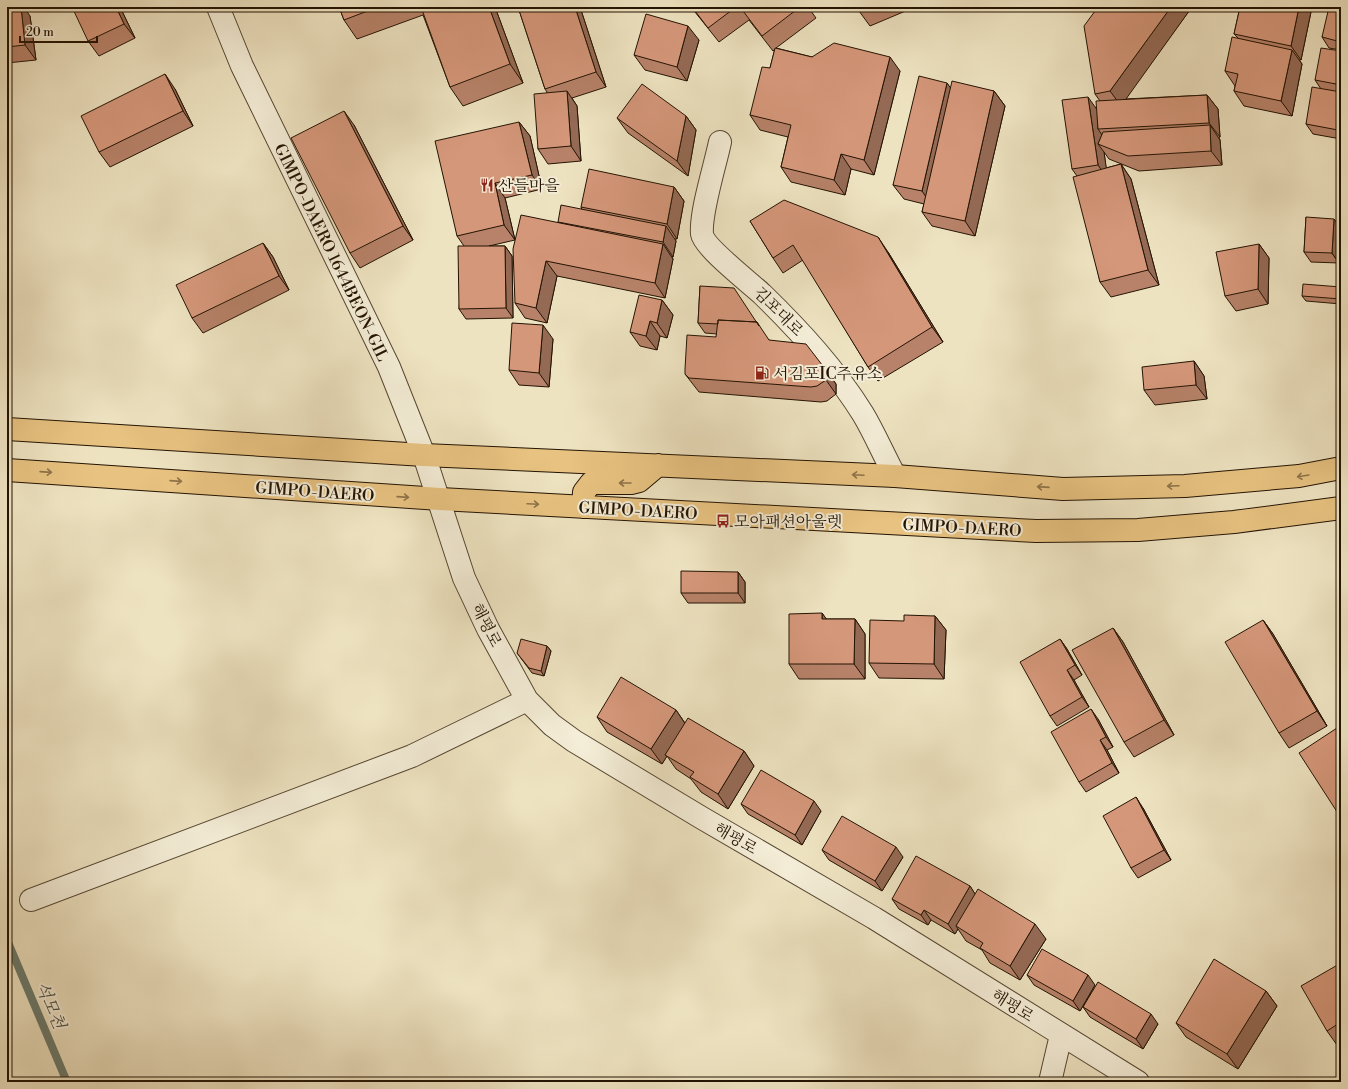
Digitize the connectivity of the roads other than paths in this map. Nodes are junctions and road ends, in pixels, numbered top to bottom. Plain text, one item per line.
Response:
1 (218, 7) edge
2 (720, 142) dead end
3 (7, 429) edge
4 (424, 455) junction
5 (658, 465) junction
6 (1341, 468) edge
7 (7, 470) edge
8 (895, 476) junction
9 (440, 499) junction
10 (583, 506) junction
11 (1341, 508) edge
12 (527, 700) junction
13 (31, 900) dead end
14 (1061, 1035) junction
15 (1050, 1082) edge
16 (1138, 1082) edge

1 - 4 lane, GIMPO-DAERO 1644BEON-GIL
2 - 8 lane, 김포대로
3 - 4 main road
4 - 5 main road
4 - 9 lane, GIMPO-DAERO 1644BEON-GIL
8 -> 5 main road
5 -> 10 main road
6 -> 8 main road
7 -> 9 main road, GIMPO-DAERO
9 -> 10 main road, GIMPO-DAERO
9 - 12 lane, 해평로
10 - 11 main road, GIMPO-DAERO
12 - 13 lane
12 - 14 lane, 해평로
14 - 15 lane
14 - 16 lane, 해평로

